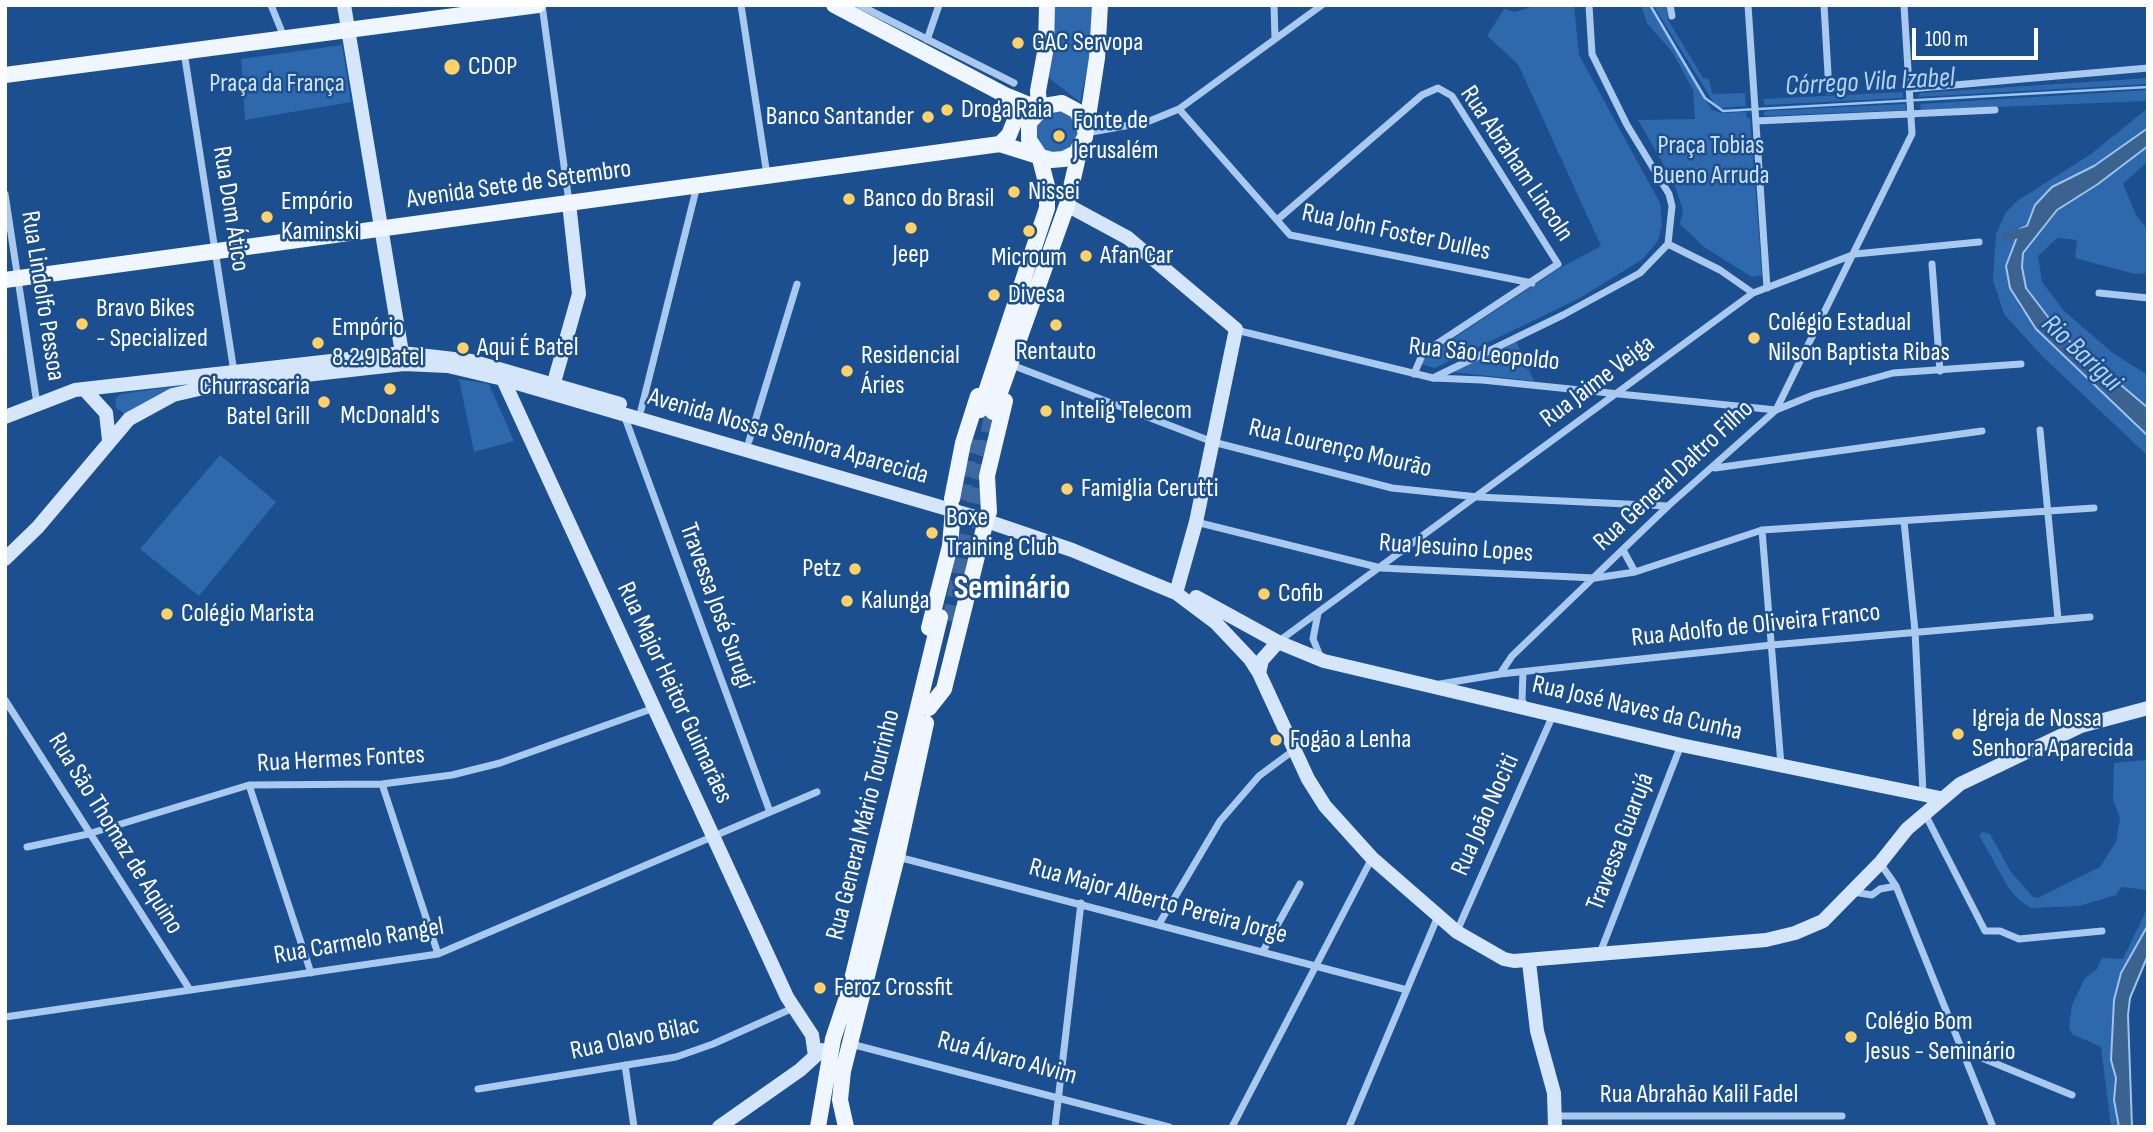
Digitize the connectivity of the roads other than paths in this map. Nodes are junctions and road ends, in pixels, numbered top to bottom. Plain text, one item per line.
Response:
1 (271, 5) edge
2 (344, 5) edge
3 (540, 5) edge
4 (741, 5) edge
5 (834, 5) edge
6 (859, 5) edge
7 (939, 5) edge
8 (1047, 5) edge
9 (1100, 5) edge
10 (1274, 5) edge
11 (1322, 5) edge
12 (1589, 5) edge
13 (1670, 5) edge
14 (1748, 5) edge
15 (1824, 5) edge
16 (1904, 5) edge
17 (1672, 16) dead end
18 (348, 30) junction
19 (284, 38) junction
20 (1275, 38) junction
21 (927, 40) junction
22 (184, 51) junction
23 (963, 57) junction
24 (2148, 68) edge
25 (5, 75) edge
26 (971, 75) junction
27 (1011, 89) junction
28 (1829, 91) dead end
29 (1909, 93) junction
30 (1032, 106) junction
31 (1179, 109) junction
32 (1995, 110) dead end
33 (1910, 111) junction
34 (1756, 119) junction
35 (1083, 141) junction
36 (1000, 144) junction
37 (1039, 155) junction
38 (767, 176) junction
39 (1045, 179) junction
40 (697, 185) junction
41 (5, 194) edge
42 (569, 202) junction
43 (1068, 205) junction
44 (1277, 220) junction
45 (382, 229) junction
46 (1979, 242) dead end
47 (1668, 243) junction
48 (215, 251) junction
49 (1855, 254) junction
50 (1932, 264) dead end
51 (11, 280) edge
52 (1532, 283) junction
53 (797, 284) dead end
54 (1768, 288) junction
55 (1753, 293) junction
56 (2099, 293) dead end
57 (2148, 298) edge
58 (1018, 319) junction
59 (1236, 330) junction
60 (403, 358) junction
61 (2021, 364) dead end
62 (1017, 368) junction
63 (1940, 371) junction
64 (234, 373) junction
65 (501, 374) junction
66 (1414, 374) junction
67 (1433, 378) junction
68 (117, 386) junction
69 (84, 389) junction
70 (553, 389) junction
71 (1617, 394) junction
72 (37, 404) junction
73 (641, 410) junction
74 (1776, 410) junction
75 (986, 411) tunnel mouth
76 (624, 415) junction
77 (5, 417) edge
78 (129, 419) junction
79 (2040, 430) dead end
80 (1982, 431) dead end
81 (109, 440) junction
82 (749, 441) junction
83 (1213, 442) junction
84 (1714, 468) junction
85 (1478, 497) junction
86 (952, 505) junction
87 (1668, 506) junction
88 (2094, 508) dead end
89 (2049, 511) junction
90 (988, 516) junction
91 (1904, 521) junction
92 (1196, 522) junction
93 (1762, 530) junction
94 (1623, 550) junction
95 (5, 559) edge
96 (1381, 568) junction
97 (1635, 572) junction
98 (1595, 578) junction
99 (1178, 591) junction
100 (1318, 613) junction
101 (2090, 617) dead end
102 (945, 619) tunnel mouth
103 (2058, 619) junction
104 (1915, 631) junction
105 (1278, 642) junction
106 (1772, 645) junction
107 (1324, 661) junction
108 (1523, 672) junction
109 (1259, 673) junction
110 (1500, 674) junction
111 (1426, 687) junction
112 (5, 699) edge
113 (924, 707) junction
114 (654, 708) junction
115 (2148, 708) edge
116 (1526, 709) junction
117 (1553, 715) junction
118 (1681, 745) junction
119 (1294, 750) junction
120 (1782, 766) junction
121 (382, 784) junction
122 (249, 785) junction
123 (817, 792) dead end
124 (1923, 793) junction
125 (1940, 798) junction
126 (770, 812) junction
127 (1924, 813) junction
128 (88, 834) junction
129 (713, 836) junction
130 (27, 847) dead end
131 (897, 857) junction
132 (1372, 858) junction
133 (1880, 863) junction
134 (1300, 884) dead end
135 (1896, 886) junction
136 (1853, 892) junction
137 (1081, 903) junction
138 (1438, 916) junction
139 (1159, 924) junction
140 (2102, 931) dead end
141 (1457, 932) junction
142 (1263, 951) junction
143 (1600, 953) junction
144 (438, 954) junction
145 (1529, 962) junction
146 (1316, 965) junction
147 (311, 973) junction
148 (190, 990) junction
149 (1407, 990) junction
150 (793, 1008) junction
151 (5, 1017) edge
152 (812, 1035) junction
153 (833, 1039) junction
154 (850, 1044) junction
155 (1965, 1051) junction
156 (815, 1056) junction
157 (625, 1065) junction
158 (800, 1070) junction
159 (827, 1076) junction
160 (478, 1089) dead end
161 (2072, 1095) dead end
162 (1058, 1098) junction
163 (1730, 1115) junction
164 (1842, 1116) dead end
165 (1555, 1122) edge
166 (634, 1127) edge
167 (719, 1127) edge
168 (818, 1127) edge
169 (846, 1127) edge
170 (1055, 1127) edge
171 (1169, 1127) edge
172 (1232, 1127) edge
173 (1349, 1127) edge
174 (1730, 1127) edge
175 (1993, 1127) edge

1 - 19 street
2 - 18 main road
3 - 18 main road
3 - 42 street
4 - 38 street
5 - 26 main road
6 - 21 street
7 - 21 street
8 - 30 main road
9 - 35 main road
10 - 20 street
11 - 20 street
12 - 47 street
13 - 17 street
14 - 34 street
15 - 28 street
16 - 29 street, Rua General Daltro Filho
18 - 19 main road
18 - 45 main road
19 - 22 main road
20 - 31 street
21 - 23 street
22 - 25 main road
22 - 48 street, Rua Dom Ático
23 - 26 main road
23 - 27 street
24 - 29 street
26 - 27 main road
27 - 30 main road
27 - 36 main road
29 - 33 street, Rua General Daltro Filho
30 - 35 main road
30 - 37 main road
31 - 35 street
31 - 44 street, Rua John Foster Dulles
32 - 33 street
33 - 34 street
33 - 49 street, Rua General Daltro Filho
34 - 54 street
35 - 37 main road
35 - 43 main road
36 - 37 main road, Avenida Sete de Setembro
36 - 38 main road, Avenida Sete de Setembro
37 - 39 main road
38 - 40 main road, Avenida Sete de Setembro
39 - 43 main road
39 - 58 main road
40 - 42 main road, Avenida Sete de Setembro
40 - 73 street
41 - 51 street, Rua Lindolfo Pessoa
42 - 45 main road, Avenida Sete de Setembro
42 - 70 main road
43 - 58 main road
43 - 59 main road, Rua São Leopoldo
44 - 52 street, Rua John Foster Dulles
44 - 52 street, Rua Abraham Lincoln
45 - 48 main road, Avenida Sete de Setembro
45 - 60 main road
46 - 49 street, Rua Jaime Veiga
47 - 55 street
47 - 67 street
48 - 51 main road, Avenida Sete de Setembro
48 - 64 street, Rua Dom Ático
49 - 54 street, Rua Jaime Veiga
49 - 74 street, Rua General Daltro Filho
50 - 63 street
51 - 72 street, Rua Lindolfo Pessoa
52 - 66 street
53 - 82 street
54 - 55 street, Rua Jaime Veiga
55 - 71 street, Rua Jaime Veiga
56 - 57 street
58 - 62 main road
58 - 75 main road
58 - 86 main road
59 - 66 street, Rua São Leopoldo
59 - 83 main road
60 - 64 main road, Avenida Nossa Senhora Aparecida
60 - 65 main road, Avenida Nossa Senhora Aparecida
60 - 78 main road, Avenida Nossa Senhora Aparecida
61 - 63 street, Rua São Leopoldo
62 - 83 street, Rua Lourenço Mourão
62 - 90 main road
63 - 74 street, Rua São Leopoldo
64 - 68 main road, Avenida Nossa Senhora Aparecida
65 - 70 main road, Avenida Nossa Senhora Aparecida
65 - 114 main road, Rua Major Heitor Guimarães
66 - 67 street, Rua São Leopoldo
67 - 71 street, Rua São Leopoldo
68 - 69 main road, Avenida Nossa Senhora Aparecida
68 - 78 main road
69 - 72 main road, Avenida Nossa Senhora Aparecida
69 - 81 main road
70 - 73 main road, Avenida Nossa Senhora Aparecida
70 - 76 main road, Avenida Nossa Senhora Aparecida
71 - 74 street, Rua São Leopoldo
71 - 85 street, Rua Jaime Veiga
72 - 77 main road, Avenida Nossa Senhora Aparecida
73 - 82 main road, Avenida Nossa Senhora Aparecida
74 - 84 street, Rua General Daltro Filho
76 - 86 main road, Avenida Nossa Senhora Aparecida
76 - 126 street, Travessa José Surugi
78 - 81 main road, Avenida Nossa Senhora Aparecida
79 - 89 street
80 - 84 street
81 - 95 main road, Avenida Nossa Senhora Aparecida
82 - 86 main road, Avenida Nossa Senhora Aparecida
83 - 85 street, Rua Lourenço Mourão
83 - 92 main road
84 - 87 street, Rua General Daltro Filho
85 - 87 street, Rua Lourenço Mourão
85 - 96 street, Rua Jaime Veiga
86 - 90 main road, Avenida Nossa Senhora Aparecida
86 - 113 main road
87 - 94 street, Rua General Daltro Filho
88 - 89 street, Rua Jesuino Lopes
89 - 91 street, Rua Jesuino Lopes
89 - 103 street
90 - 99 main road, Avenida Nossa Senhora Aparecida
90 - 113 main road
91 - 93 street, Rua Jesuino Lopes
91 - 104 street
92 - 96 street, Rua Jesuino Lopes
92 - 99 main road
93 - 97 street, Rua Jesuino Lopes
93 - 106 street
94 - 97 street
94 - 98 street, Rua General Daltro Filho
96 - 98 street, Rua Jesuino Lopes
96 - 100 street, Rua Jaime Veiga
97 - 98 street, Rua Jesuino Lopes
98 - 110 street, Rua General Daltro Filho
99 - 105 main road, Rua José Naves da Cunha
99 - 109 main road, Avenida Nossa Senhora Aparecida
100 - 105 street, Rua Jaime Veiga
100 - 107 street
101 - 103 street, Rua Adolfo de Oliveira Franco
102 - 113 main road, Rua General Mário Tourinho
103 - 104 street, Rua Adolfo de Oliveira Franco
104 - 106 street, Rua Adolfo de Oliveira Franco
104 - 124 street
105 - 107 main road, Rua José Naves da Cunha
105 - 109 main road
106 - 108 street, Rua Adolfo de Oliveira Franco
106 - 120 street
107 - 111 main road, Rua José Naves da Cunha
108 - 110 street, Rua Adolfo de Oliveira Franco
108 - 116 street
109 - 119 main road, Avenida Nossa Senhora Aparecida
110 - 111 street, Rua Adolfo de Oliveira Franco
111 - 116 main road, Rua José Naves da Cunha
112 - 128 street, Rua São Thomaz de Aquino
113 - 131 main road, Rua General Mário Tourinho
113 - 153 main road, Rua General Mário Tourinho
114 - 121 street, Rua Hermes Fontes
114 - 129 main road, Rua Major Heitor Guimarães
115 - 125 main road, Avenida Nossa Senhora Aparecida
116 - 117 main road, Rua José Naves da Cunha
117 - 118 main road, Rua José Naves da Cunha
117 - 141 street, Rua João Nociti
118 - 120 main road, Rua José Naves da Cunha
118 - 143 street, Travessa Guarujá
119 - 132 main road, Avenida Nossa Senhora Aparecida
119 - 139 street
120 - 124 main road, Rua José Naves da Cunha
121 - 122 street, Rua Hermes Fontes
121 - 144 street
122 - 128 street, Rua Hermes Fontes
122 - 147 street
123 - 126 street, Rua Carmelo Rangel
124 - 125 main road, Rua José Naves da Cunha
125 - 127 main road, Avenida Nossa Senhora Aparecida
126 - 129 street, Rua Carmelo Rangel
127 - 133 main road, Avenida Nossa Senhora Aparecida
127 - 140 street
128 - 130 street, Rua Hermes Fontes
128 - 148 street, Rua São Thomaz de Aquino
129 - 144 street, Rua Carmelo Rangel
129 - 150 main road, Rua Major Heitor Guimarães
131 - 137 street, Rua Major Alberto Pereira Jorge
131 - 154 main road, Rua General Mário Tourinho
132 - 138 main road, Avenida Nossa Senhora Aparecida
132 - 146 street
133 - 135 street
133 - 136 main road, Avenida Nossa Senhora Aparecida
134 - 142 street
135 - 136 street
135 - 155 street
136 - 143 main road, Avenida Nossa Senhora Aparecida
137 - 139 street, Rua Major Alberto Pereira Jorge
137 - 162 street
138 - 141 main road, Avenida Nossa Senhora Aparecida
138 - 149 street
139 - 142 street, Rua Major Alberto Pereira Jorge
141 - 145 main road, Avenida Nossa Senhora Aparecida
142 - 146 street, Rua Major Alberto Pereira Jorge
143 - 145 main road, Avenida Nossa Senhora Aparecida
144 - 147 street, Rua Carmelo Rangel
145 - 165 main road
146 - 149 street, Rua Major Alberto Pereira Jorge
146 - 172 street
147 - 148 street, Rua Carmelo Rangel
148 - 151 street, Rua Carmelo Rangel
149 - 173 street
150 - 152 main road, Rua Major Heitor Guimarães
150 - 157 street, Rua Olavo Bilac
152 - 153 main road
152 - 156 main road, Rua Major Heitor Guimarães
153 - 154 main road, Rua Álvaro Alvim
153 - 156 main road
153 - 159 main road, Rua General Mário Tourinho
154 - 162 street, Rua Álvaro Alvim
154 - 169 main road
155 - 161 street
155 - 175 street
156 - 158 main road
157 - 160 street, Rua Olavo Bilac
157 - 166 street
158 - 159 main road
158 - 167 main road
159 - 168 main road, Rua General Mário Tourinho
162 - 170 street
162 - 171 street, Rua Álvaro Alvim
163 - 164 street, Rua Abrahão Kalil Fadel
163 - 165 street, Rua Abrahão Kalil Fadel
163 - 174 street

